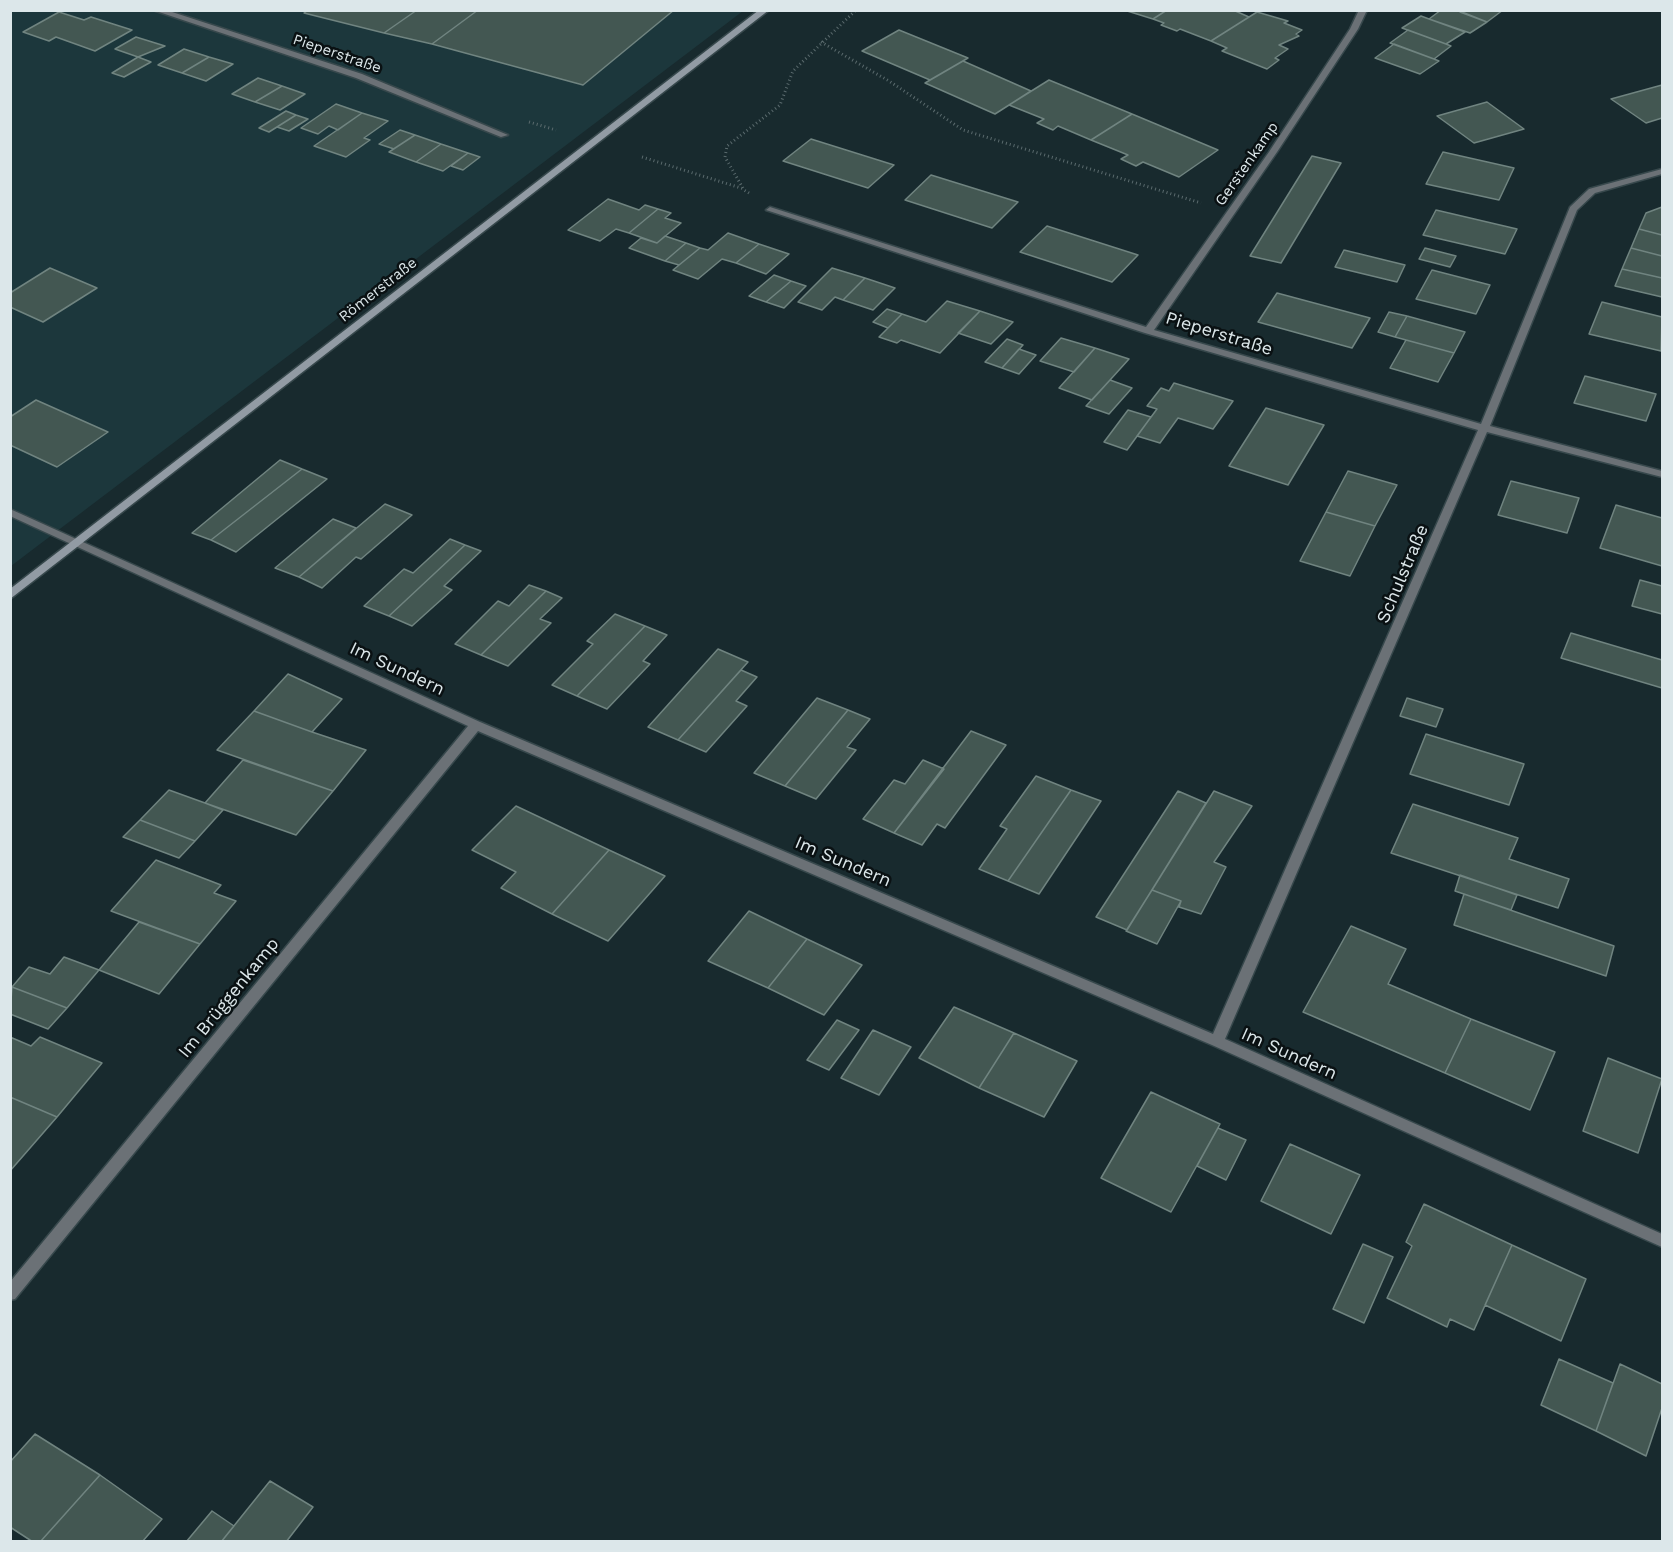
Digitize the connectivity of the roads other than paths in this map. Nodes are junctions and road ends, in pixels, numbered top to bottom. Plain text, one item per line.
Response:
1 (157, 10) edge
2 (765, 10) edge
3 (1363, 10) edge
4 (504, 135) dead end
5 (1662, 171) edge
6 (770, 210) road end
7 (1148, 331) junction
8 (1484, 428) junction
9 (1662, 474) edge
10 (10, 512) edge
11 (79, 542) junction
12 (10, 595) edge
13 (476, 724) junction
14 (1217, 1041) junction
15 (1662, 1241) edge
16 (10, 1294) edge

1 - 4 street, Pieperstraße
2 - 11 main road, Römerstraße
3 - 7 street, Gerstenkamp
5 - 8 street, Schulstraße
6 - 7 street, Pieperstraße
7 - 8 street, Pieperstraße
8 - 9 street, Pieperstraße
8 - 14 street, Schulstraße
10 - 11 street, Im Sundern
11 - 12 main road, Römerstraße
11 - 13 street, Im Sundern
13 - 14 street, Im Sundern
13 - 16 street, Im Brüggenkamp
14 - 15 street, Im Sundern

